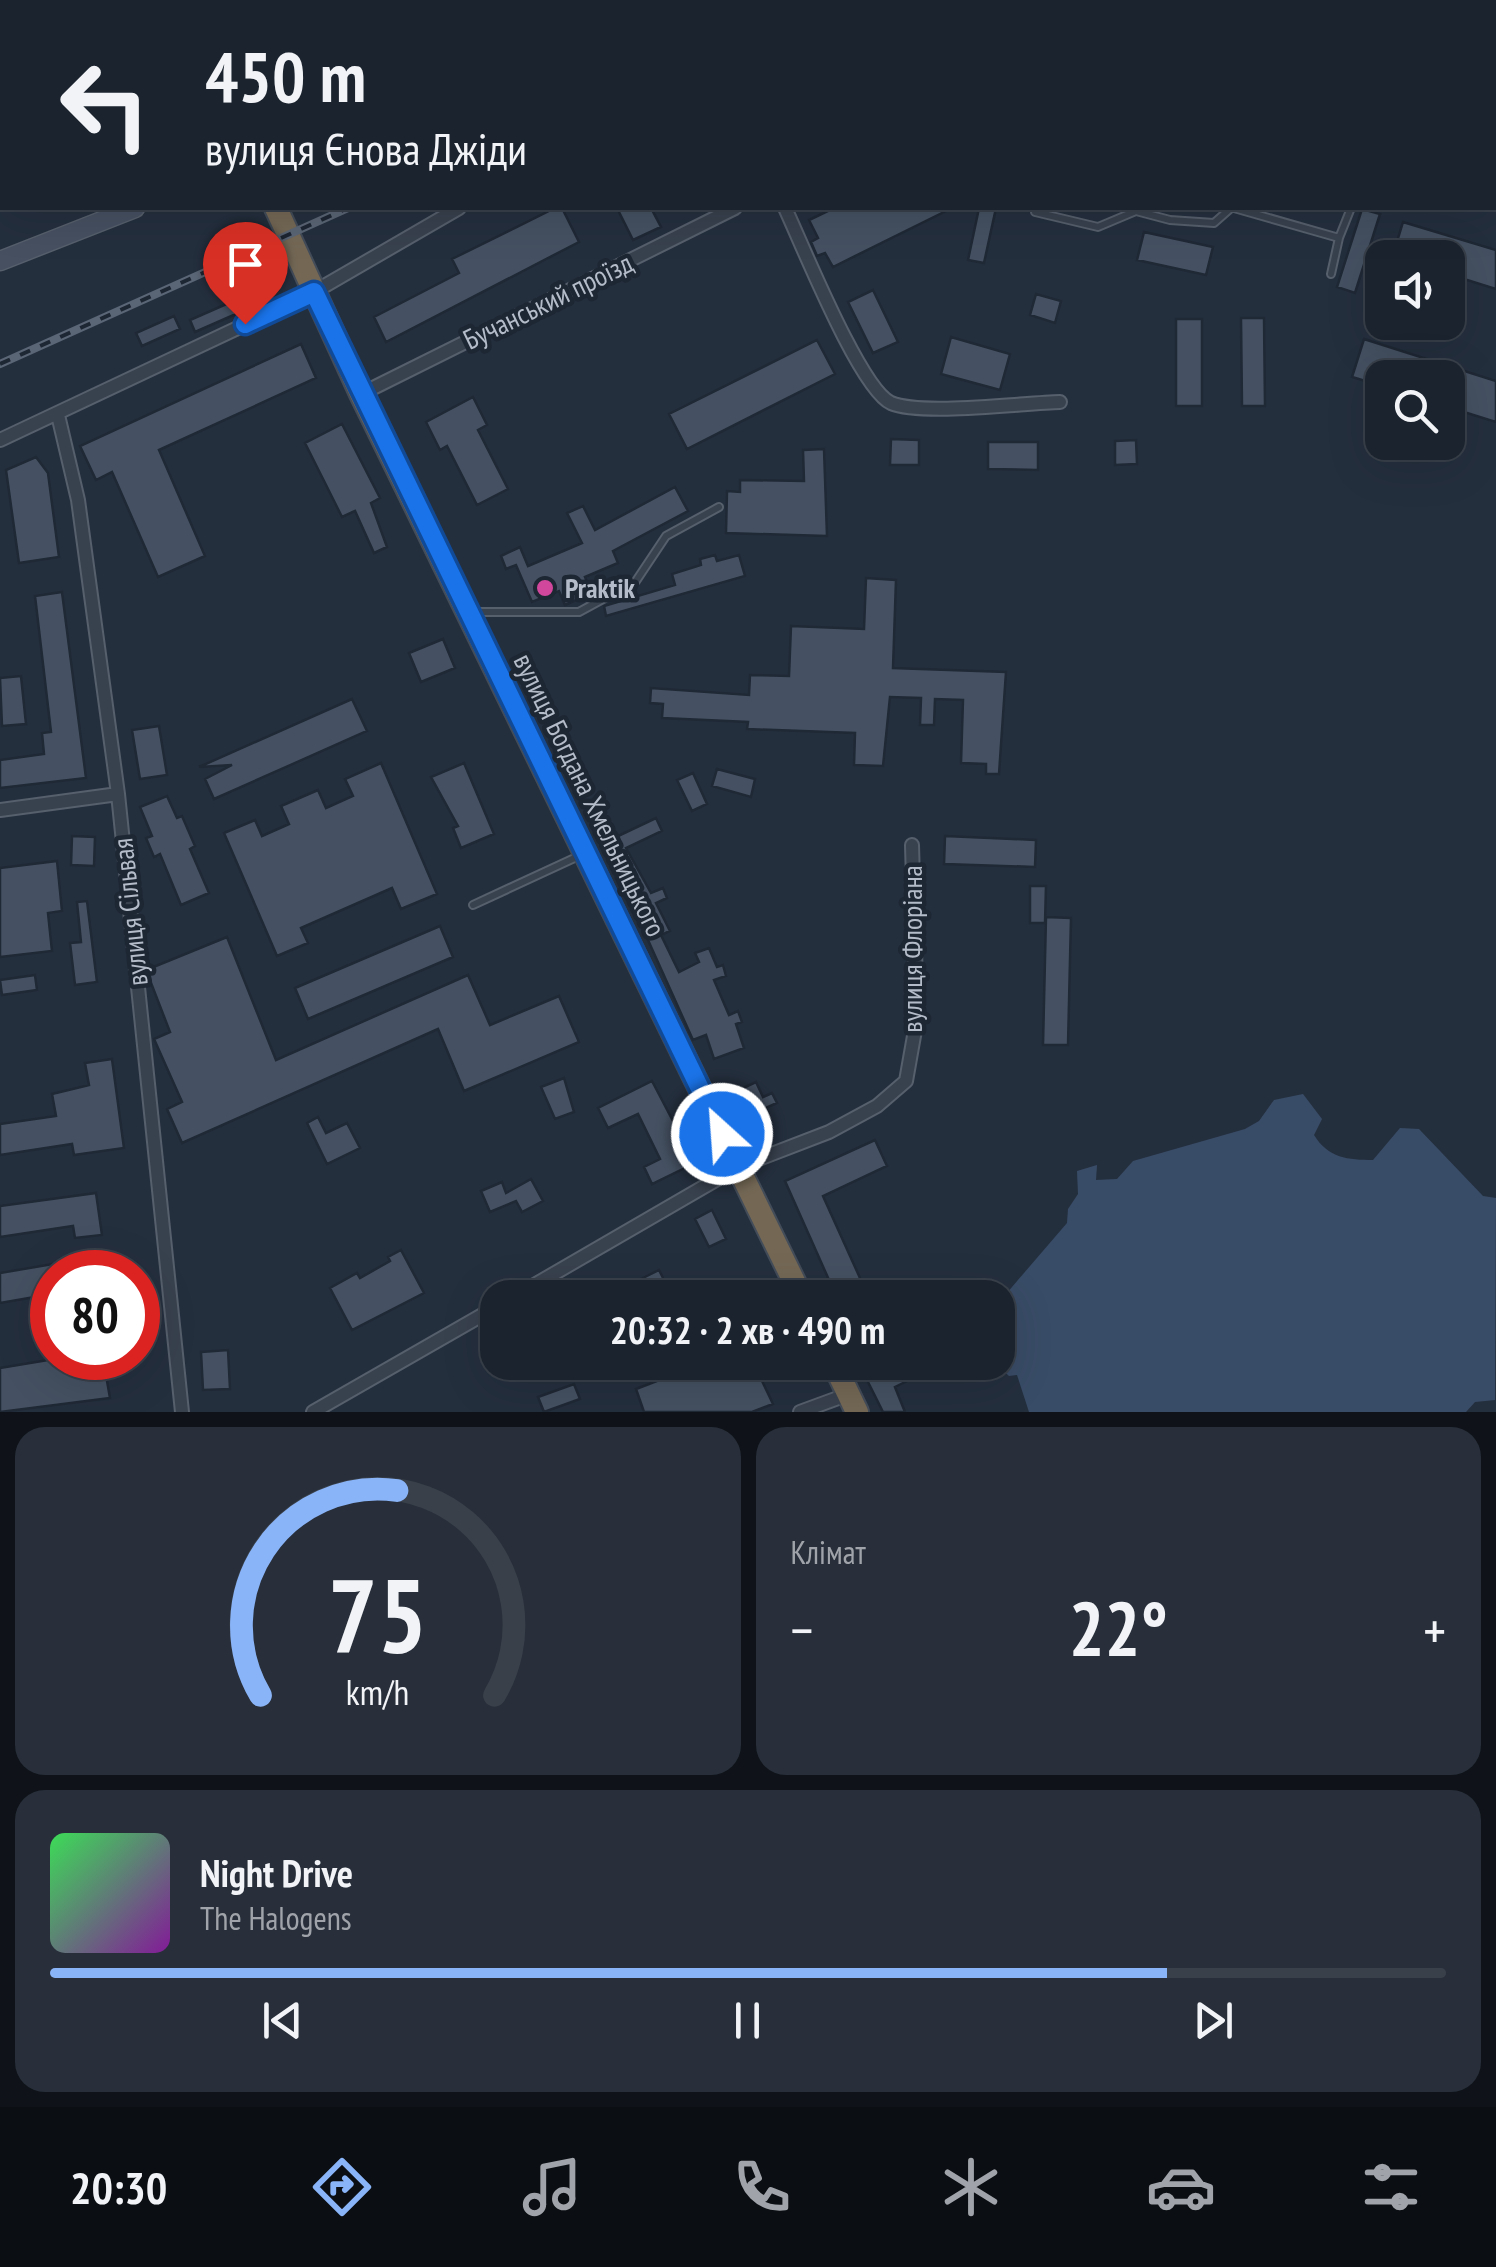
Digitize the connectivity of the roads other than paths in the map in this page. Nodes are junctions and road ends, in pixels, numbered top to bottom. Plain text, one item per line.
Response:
1 (130, 210) edge
2 (277, 210) edge
3 (457, 210) edge
4 (731, 210) edge
5 (786, 210) edge
6 (1230, 210) edge
7 (1239, 210) edge
8 (1350, 210) edge
9 (1035, 212) dead end
10 (1339, 238) junction
11 (0, 261) edge
12 (1331, 274) dead end
13 (314, 292) junction
14 (361, 394) junction
15 (1060, 402) dead end
16 (58, 415) junction
17 (0, 440) edge
18 (719, 507) dead end
19 (467, 612) junction
20 (118, 794) junction
21 (0, 810) edge
22 (912, 844) dead end
23 (584, 853) junction
24 (474, 905) dead end
25 (738, 1167) junction
26 (543, 1280) edge
27 (793, 1280) edge
28 (480, 1316) edge
29 (842, 1380) edge
30 (853, 1403) edge
31 (182, 1412) edge
32 (314, 1412) edge
33 (800, 1412) edge

1 - 11 street
2 - 13 highway, вулиця Богдана Хмельницького
3 - 13 street
4 - 14 street, Бучанський проїзд
5 - 15 street
6 - 9 lane
7 - 10 lane
8 - 10 lane
10 - 12 lane
13 - 14 highway, вулиця Богдана Хмельницького
13 - 16 street
14 - 19 highway, вулиця Богдана Хмельницького
16 - 17 street
16 - 20 street, вулиця Сільвая
18 - 19 lane
19 - 23 highway, вулиця Богдана Хмельницького
20 - 21 street
20 - 31 street, вулиця Сільвая
22 - 25 street, вулиця Флоріана
23 - 24 lane
23 - 25 highway, вулиця Богдана Хмельницького
25 - 26 street, вулиця Флоріана
25 - 27 highway, вулиця Богдана Хмельницького
28 - 32 street
29 - 30 highway
30 - 33 street

